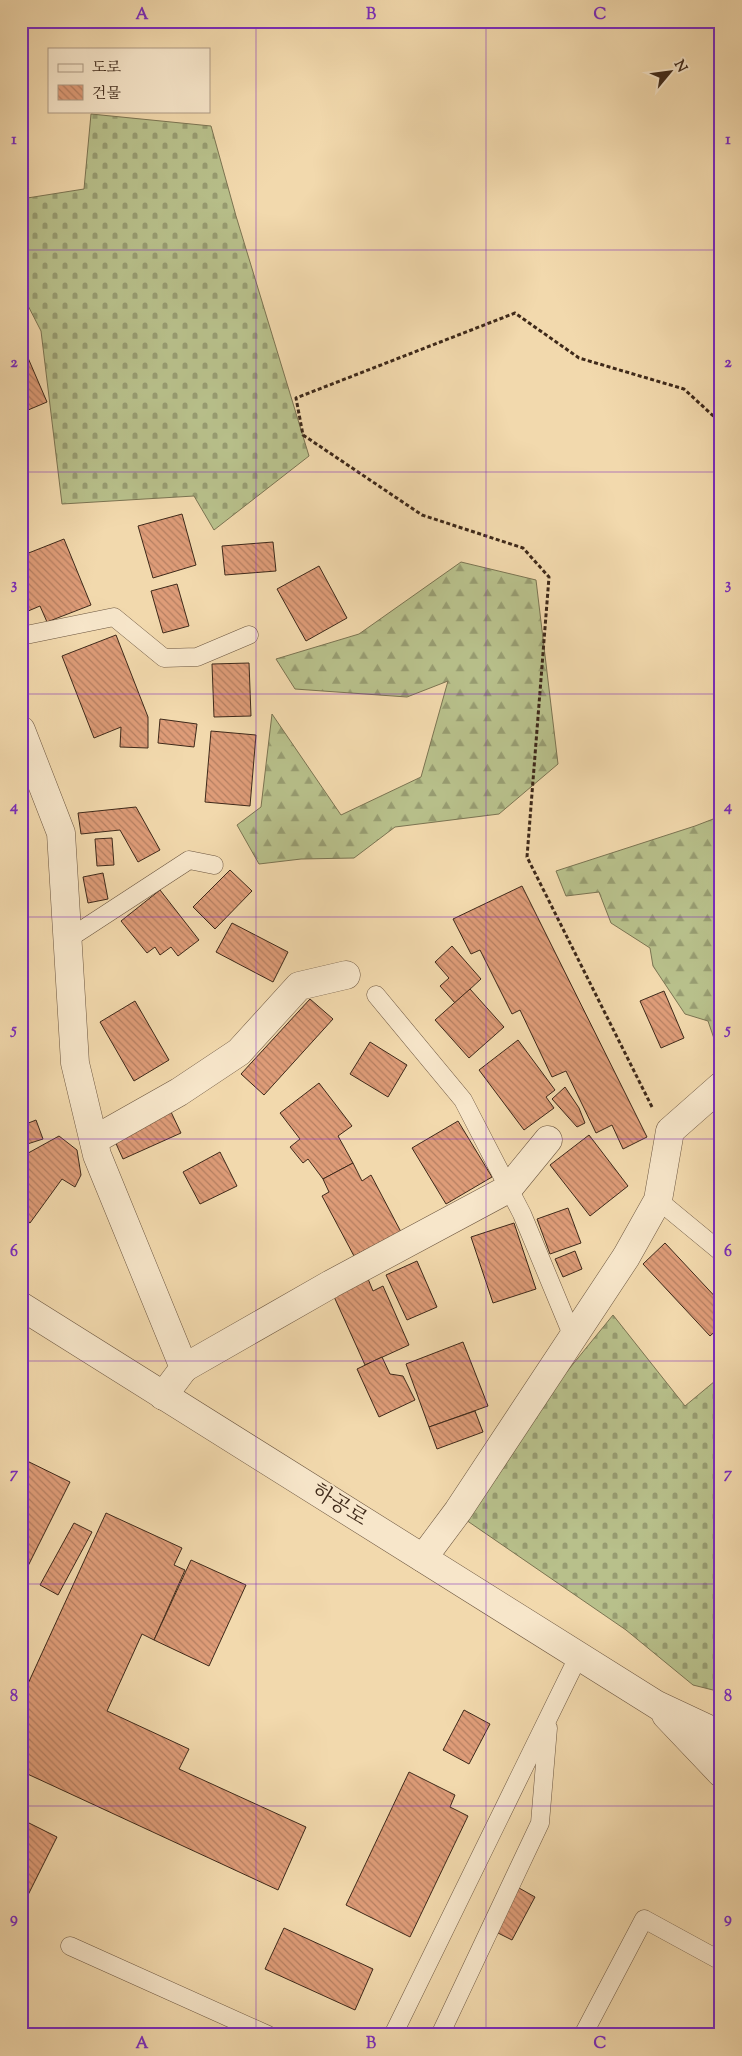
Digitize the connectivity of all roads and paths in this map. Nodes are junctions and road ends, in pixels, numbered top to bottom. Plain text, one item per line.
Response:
1 (721, 423) edge
2 (249, 635) dead end
3 (21, 636) edge
4 (21, 730) edge
5 (214, 864) dead end
6 (68, 939) junction
7 (346, 975) dead end
8 (376, 995) dead end
9 (721, 1086) edge
10 (94, 1140) junction
11 (548, 1140) dead end
12 (669, 1142) junction
13 (508, 1189) junction
14 (658, 1200) junction
15 (721, 1252) edge
16 (21, 1306) edge
17 (573, 1337) junction
18 (184, 1368) junction
19 (163, 1396) junction
20 (422, 1558) junction
21 (579, 1654) junction
22 (657, 1705) junction
23 (549, 1718) junction
24 (721, 1735) edge
25 (721, 1772) edge
26 (70, 1946) dead end
27 (721, 1961) edge
28 (268, 2035) edge
29 (393, 2035) edge
30 (440, 2035) edge
31 (583, 2035) edge

1 - 12 path
2 - 3 lane
4 - 6 street
5 - 6 lane
6 - 10 street
7 - 10 street
8 - 13 lane
9 - 12 street
10 - 18 street
11 - 13 street
12 - 14 street
13 - 17 lane
13 - 18 street
14 - 15 lane
14 - 17 street
16 - 19 street, 하공로
17 - 20 street
18 - 19 street
19 - 20 street, 하공로
20 - 21 street, 하공로
21 - 22 street, 하공로
21 - 23 lane
22 - 24 street, 하공로
22 - 25 street, 하공로
23 - 29 lane
23 - 30 lane
26 - 28 lane
27 - 31 lane

